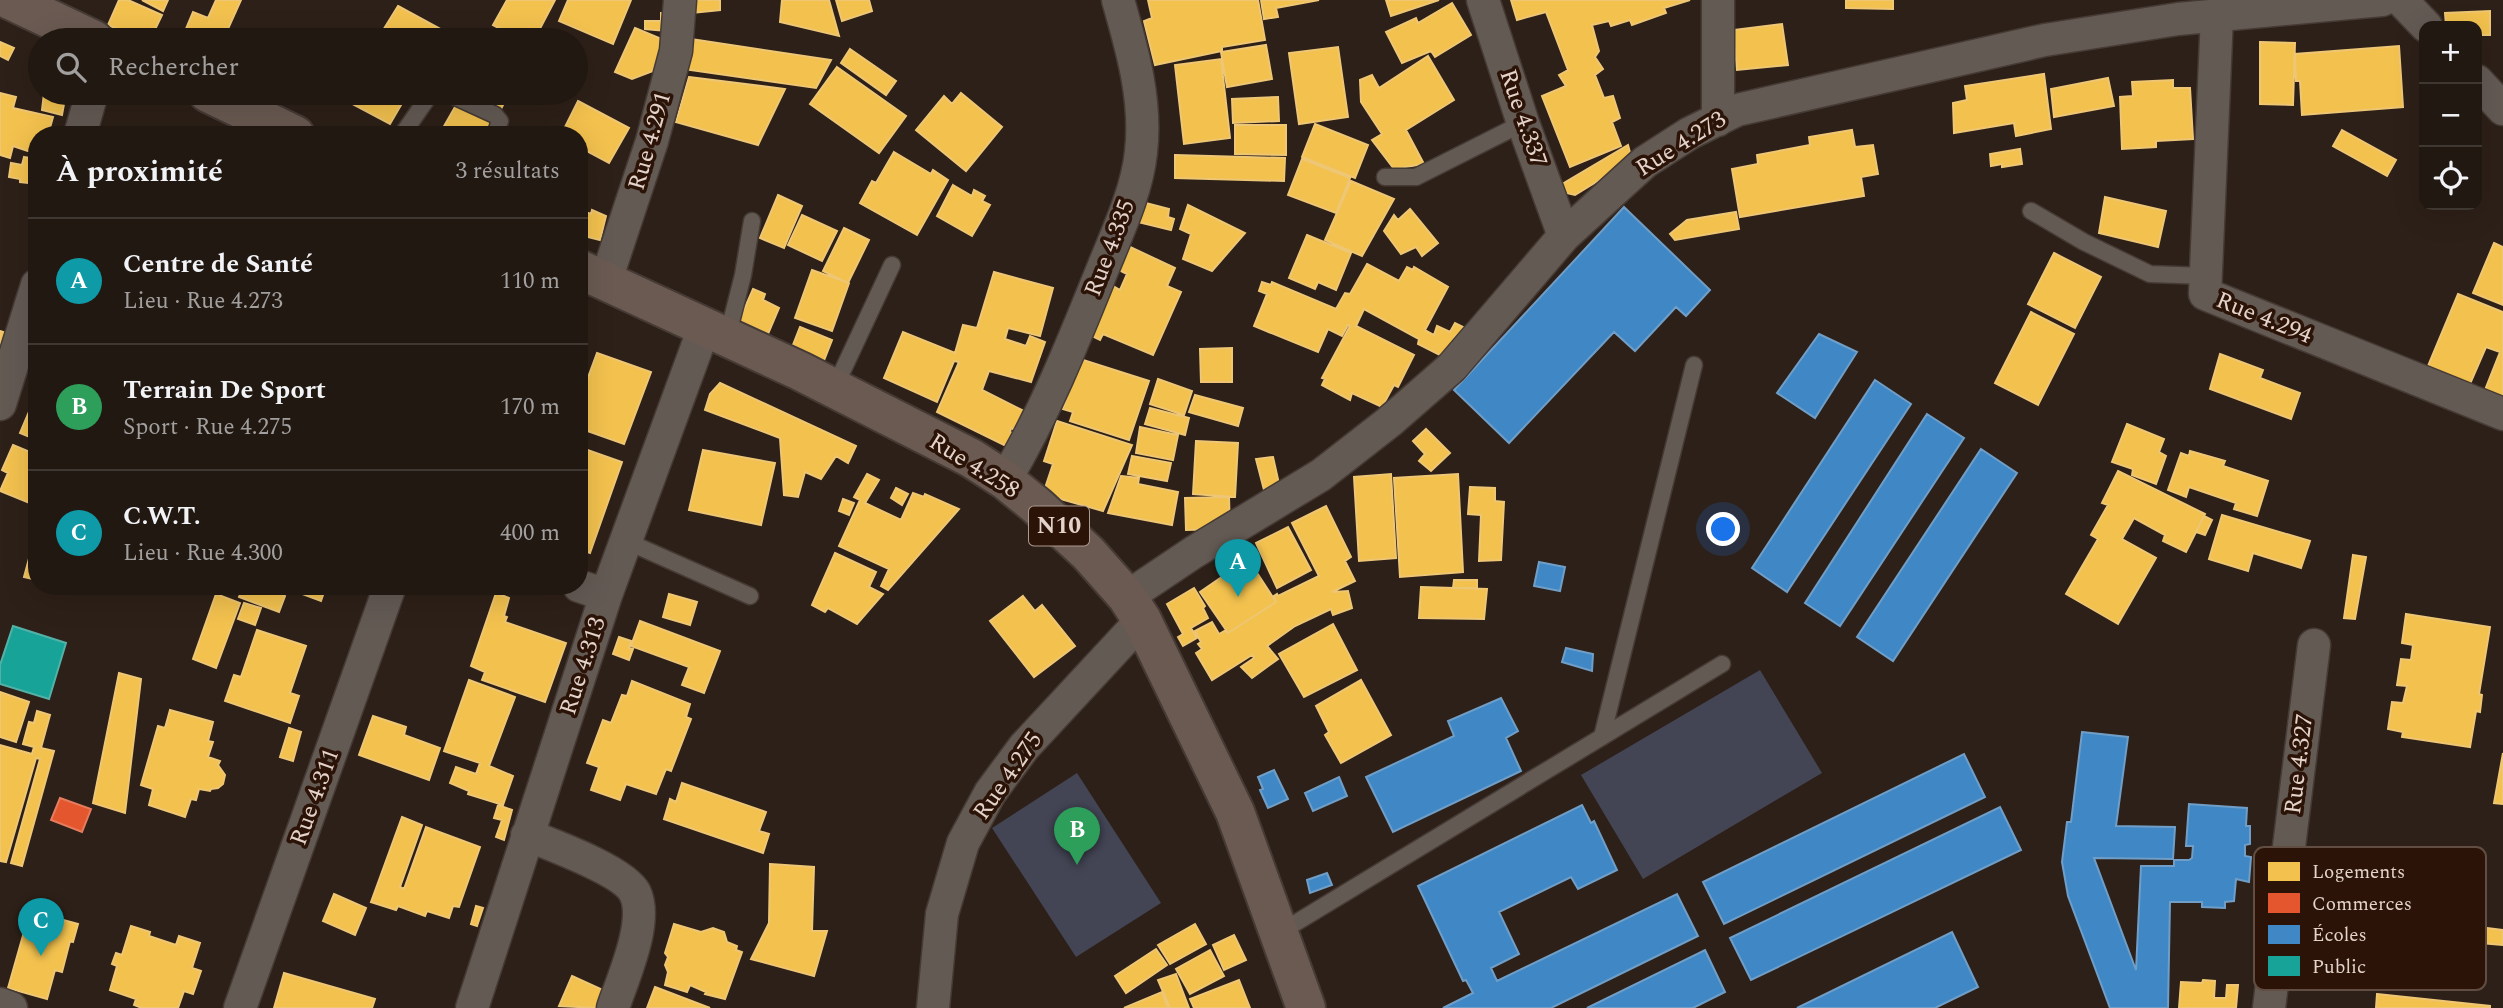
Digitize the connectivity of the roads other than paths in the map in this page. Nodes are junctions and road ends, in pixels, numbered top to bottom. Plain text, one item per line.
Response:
1 (10, 0) edge
2 (680, 0) edge
3 (1118, 0) edge
4 (1483, 0) edge
5 (1718, 0) edge
6 (2382, 0) edge
7 (2401, 0) edge
8 (2178, 9) edge
9 (2217, 15) junction
10 (2421, 21) edge
11 (69, 28) edge
12 (2480, 84) edge
13 (89, 105) edge
14 (233, 105) edge
15 (423, 105) edge
16 (473, 105) edge
17 (2503, 109) edge
18 (1718, 120) junction
19 (1523, 123) junction
20 (83, 126) edge
21 (276, 126) edge
22 (408, 126) edge
23 (498, 126) edge
24 (1385, 177) dead end
25 (2031, 211) dead end
26 (752, 221) dead end
27 (1564, 236) junction
28 (892, 265) dead end
29 (593, 274) edge
30 (2206, 276) junction
31 (28, 314) edge
32 (716, 333) junction
33 (1694, 365) dead end
34 (834, 389) junction
35 (0, 404) edge
36 (2503, 414) edge
37 (1005, 480) junction
38 (626, 541) junction
39 (593, 590) edge
40 (387, 595) edge
41 (750, 596) dead end
42 (1135, 609) junction
43 (2314, 645) dead end
44 (1722, 664) dead end
45 (1602, 737) junction
46 (527, 835) junction
47 (2289, 847) edge
48 (1279, 933) junction
49 (2271, 990) edge
50 (0, 1004) edge
51 (12, 1008) edge
52 (240, 1008) edge
53 (472, 1008) edge
54 (613, 1008) edge
55 (933, 1008) edge
56 (1306, 1008) edge
57 (2269, 1008) edge

1 - 11 highway
2 - 29 street, Rue 4.291
3 - 37 street, Rue 4.335
4 - 19 street, Rue 4.337
5 - 18 street
6 - 9 street, Rue 4.273
7 - 10 street
8 - 9 street, Rue 4.273
8 - 18 street, Rue 4.273
9 - 30 street, Rue 4.294
12 - 17 street
13 - 20 street
14 - 21 highway
15 - 22 lane
16 - 23 lane
18 - 27 street, Rue 4.273
19 - 24 lane
19 - 27 street, Rue 4.337
25 - 30 lane
26 - 32 lane
27 - 42 street, Rue 4.273
28 - 34 lane
29 - 32 highway, Rue 4.258 / N10
30 - 36 street, Rue 4.294
31 - 35 street
32 - 34 highway, Rue 4.258 / N10
32 - 38 street, Rue 4.313
33 - 45 lane
34 - 37 highway, Rue 4.258 / N10
37 - 42 highway, Rue 4.258 / N10
38 - 39 street, Rue 4.313
38 - 41 lane
39 - 46 street, Rue 4.313
40 - 52 street, Rue 4.311
42 - 48 highway, Rue 4.258 / N10
42 - 55 street, Rue 4.275
43 - 47 street, Rue 4.327
44 - 45 lane
45 - 48 lane
46 - 53 street, Rue 4.313
46 - 54 street
48 - 56 highway, Rue 4.258 / N10
49 - 57 street, Rue 4.327
50 - 51 street

